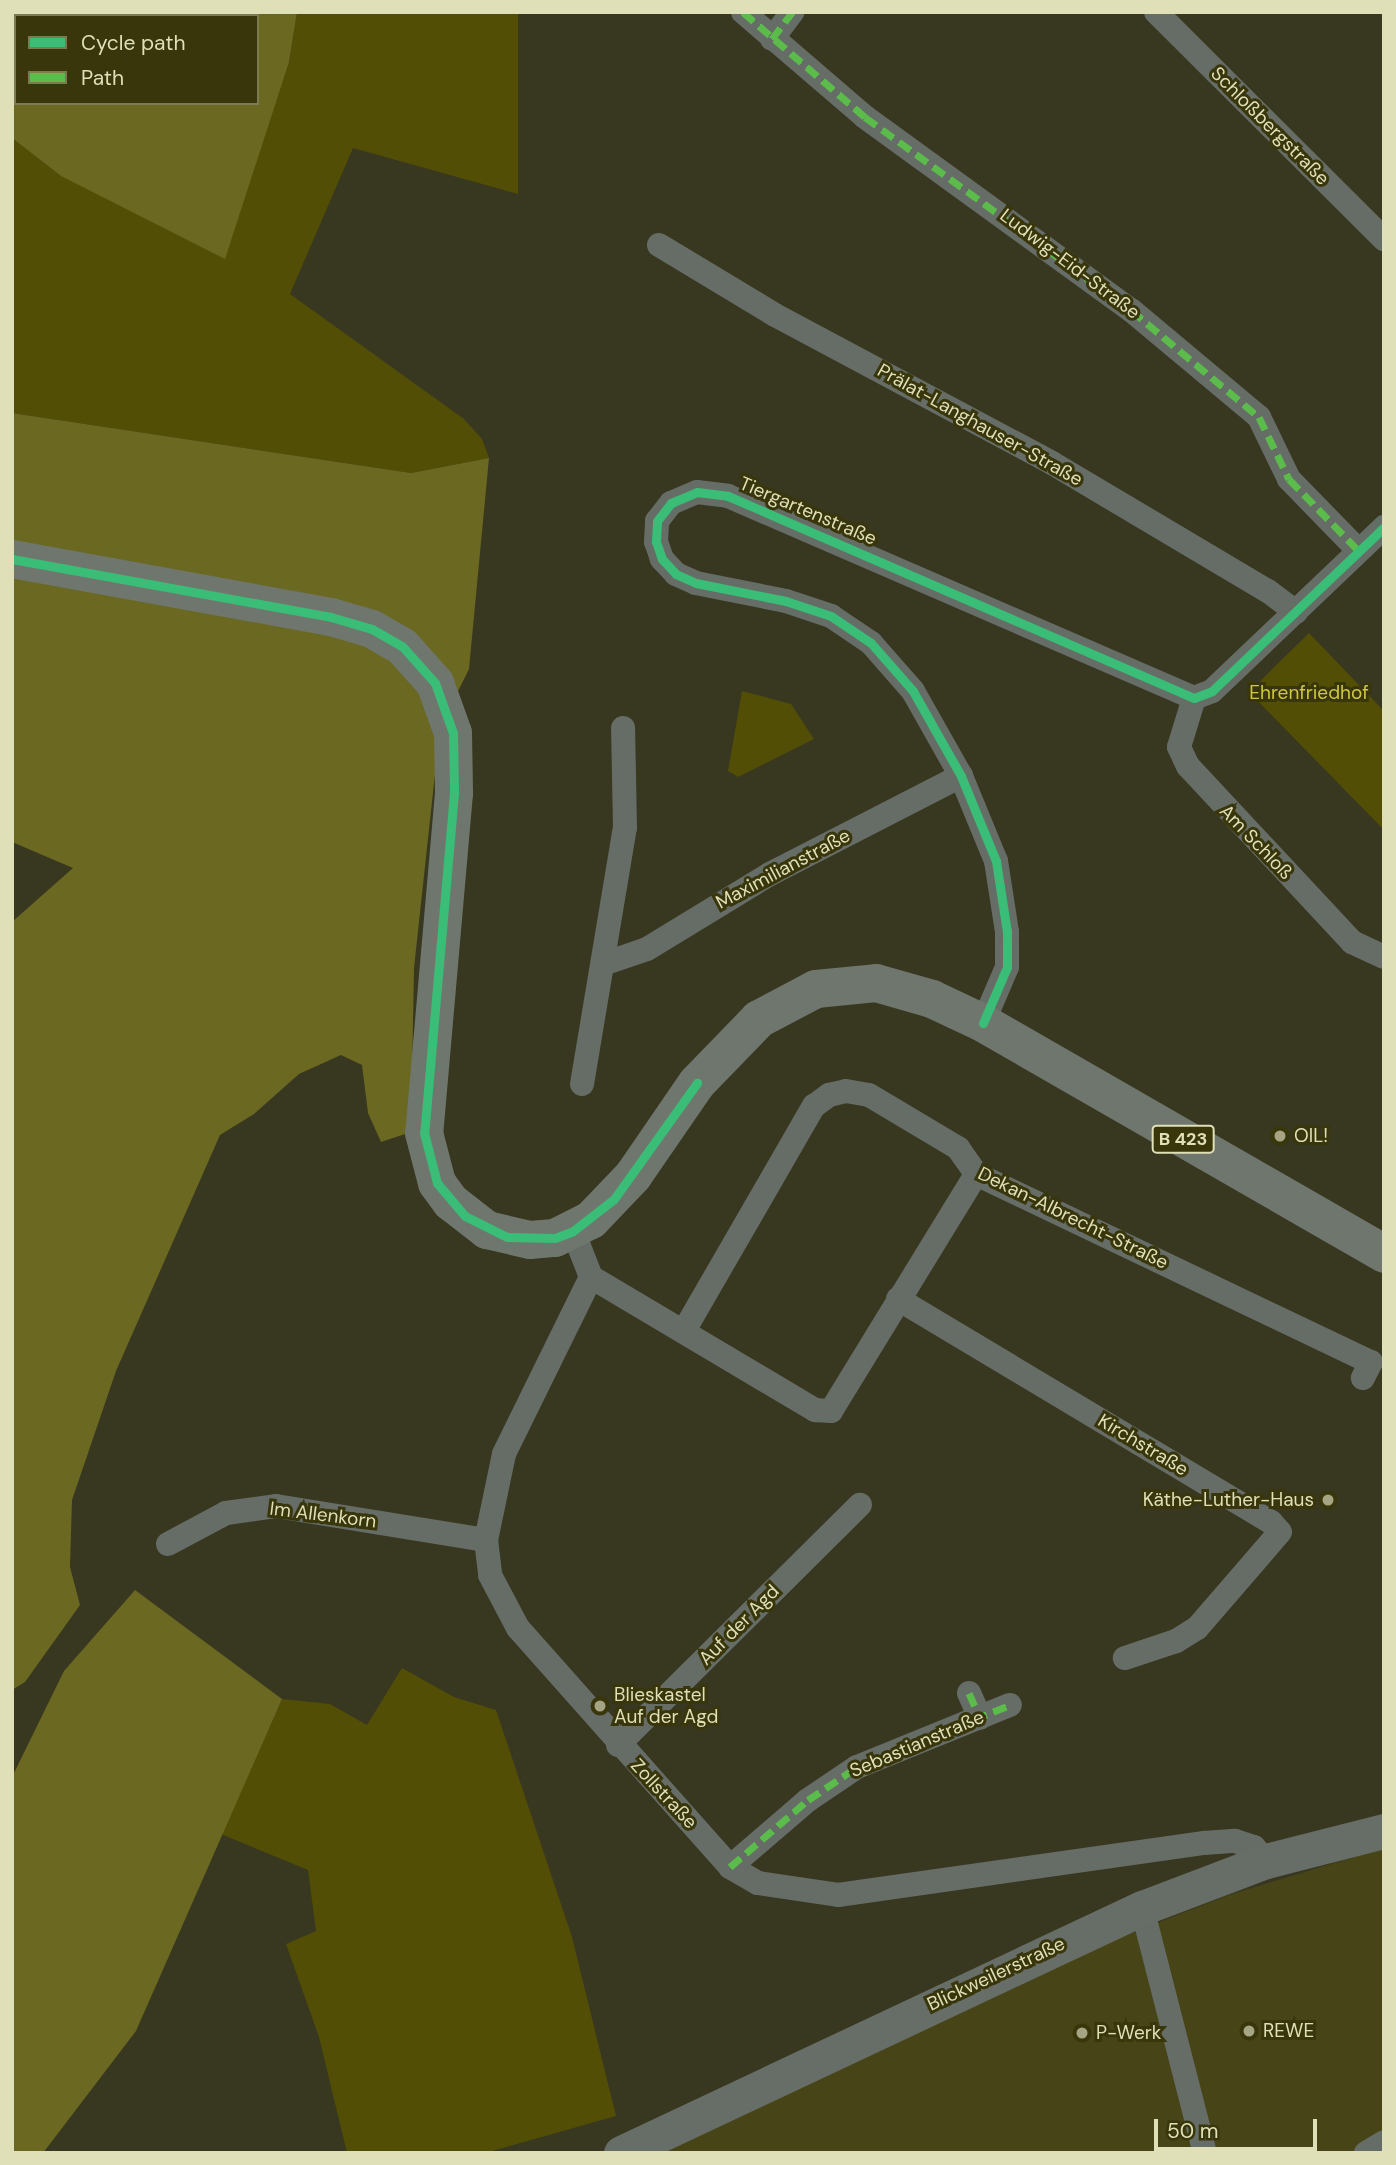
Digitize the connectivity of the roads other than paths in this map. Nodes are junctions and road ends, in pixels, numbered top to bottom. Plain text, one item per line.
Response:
1 (743, 12) edge
2 (792, 12) edge
3 (1156, 12) edge
4 (772, 39) junction
5 (1384, 239) edge
6 (659, 245) dead end
7 (1384, 527) edge
8 (1359, 551) junction
9 (12, 559) edge
10 (1296, 612) junction
11 (1194, 698) junction
12 (623, 728) dead end
13 (961, 776) junction
14 (1384, 957) edge
15 (606, 963) junction
16 (983, 1023) junction
17 (582, 1084) dead end
18 (976, 1174) junction
19 (573, 1231) junction
20 (1384, 1254) edge
21 (591, 1277) junction
22 (898, 1299) junction
23 (685, 1329) junction
24 (1363, 1378) dead end
25 (860, 1505) dead end
26 (486, 1540) junction
27 (168, 1544) dead end
28 (1125, 1658) dead end
29 (969, 1693) dead end
30 (1010, 1705) dead end
31 (979, 1718) junction
32 (618, 1745) junction
33 (1384, 1831) edge
34 (1266, 1861) junction
35 (730, 1867) junction
36 (1142, 1908) junction
37 (1384, 2142) edge
38 (621, 2153) edge
39 (1205, 2153) edge
40 (1366, 2153) edge

1 - 4 street, Ludwig-Eid-Straße
2 - 4 street
3 - 5 street, Schloßbergstraße
4 - 8 street, Ludwig-Eid-Straße
6 - 10 street, Prälat-Langhauser-Straße
7 - 8 street
8 - 10 street
9 - 19 main road, B 423
10 - 11 street
11 - 13 street, Tiergartenstraße
11 - 14 street, Am Schloß
12 - 15 street
13 - 15 street, Maximilianstraße
13 - 16 street, Tiergartenstraße
15 - 17 street
16 - 19 main road, B 423
16 - 20 main road, B 423
18 - 22 street
18 - 23 street, Dekan-Albrecht-Straße
18 - 24 street, Dekan-Albrecht-Straße
19 - 21 street
21 - 23 street
21 - 26 street, Zollstraße
22 - 23 street
22 - 28 street, Kirchstraße
25 - 32 street, Auf der Agd
26 - 27 street, Im Allenkorn
26 - 32 street, Zollstraße
29 - 31 street
30 - 31 street, Sebastianstraße
31 - 35 street, Sebastianstraße
32 - 35 street, Zollstraße
33 - 34 street, Blickweilerstraße
34 - 35 street, Zollstraße
34 - 36 street, Blickweilerstraße
36 - 38 street, Blickweilerstraße
36 - 39 street
37 - 40 street

